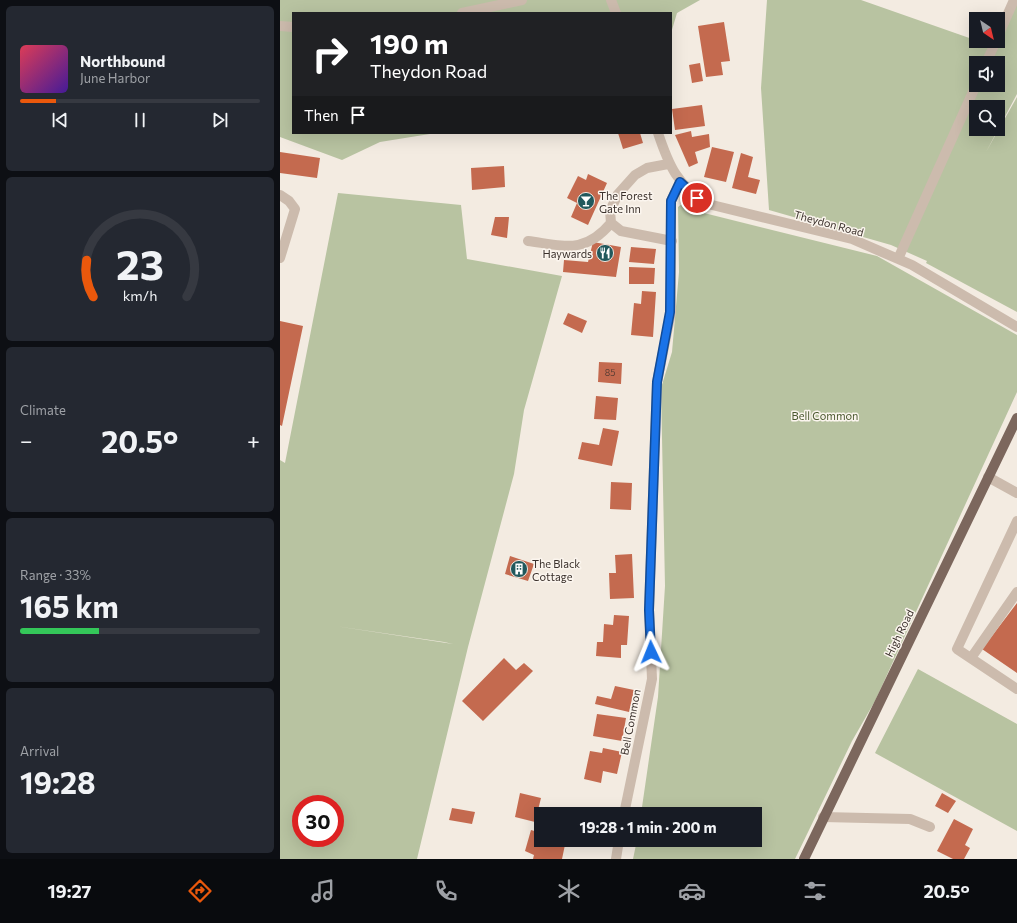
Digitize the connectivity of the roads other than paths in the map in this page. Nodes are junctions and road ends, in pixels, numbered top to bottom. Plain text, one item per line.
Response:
1 (522, 0) edge
2 (611, 0) edge
3 (1014, 0) edge
4 (467, 12) edge
5 (616, 12) edge
6 (1005, 20) edge
7 (280, 26) edge
8 (292, 27) edge
9 (973, 92) edge
10 (658, 134) edge
11 (668, 164) junction
12 (680, 182) junction
13 (280, 195) edge
14 (611, 222) junction
15 (283, 235) edge
16 (528, 241) dead end
17 (672, 241) junction
18 (280, 258) edge
19 (898, 259) junction
20 (1017, 327) edge
21 (1017, 418) edge
22 (988, 477) junction
23 (1017, 493) edge
24 (1017, 521) edge
25 (1014, 536) edge
26 (1017, 592) edge
27 (971, 658) junction
28 (1017, 689) edge
29 (625, 807) edge
30 (823, 817) junction
31 (930, 827) dead end
32 (619, 847) edge
33 (616, 859) edge
34 (804, 859) edge

1 - 4 street
2 - 5 street
3 - 6 street
7 - 8 street
9 - 19 street
10 - 11 street, Theydon Road
11 - 12 street, Theydon Road
11 - 14 street
12 - 17 street, Bell Common
12 - 19 street, Theydon Road
13 - 15 street
14 - 16 street
14 - 17 street
15 - 18 street
17 - 29 street, Bell Common
19 - 20 street, Theydon Road
21 - 22 main road, High Road
22 - 23 street
22 - 30 main road, High Road
24 - 25 street
25 - 27 street
26 - 27 street
27 - 28 street
30 - 31 street
30 - 34 main road, High Road
32 - 33 street

